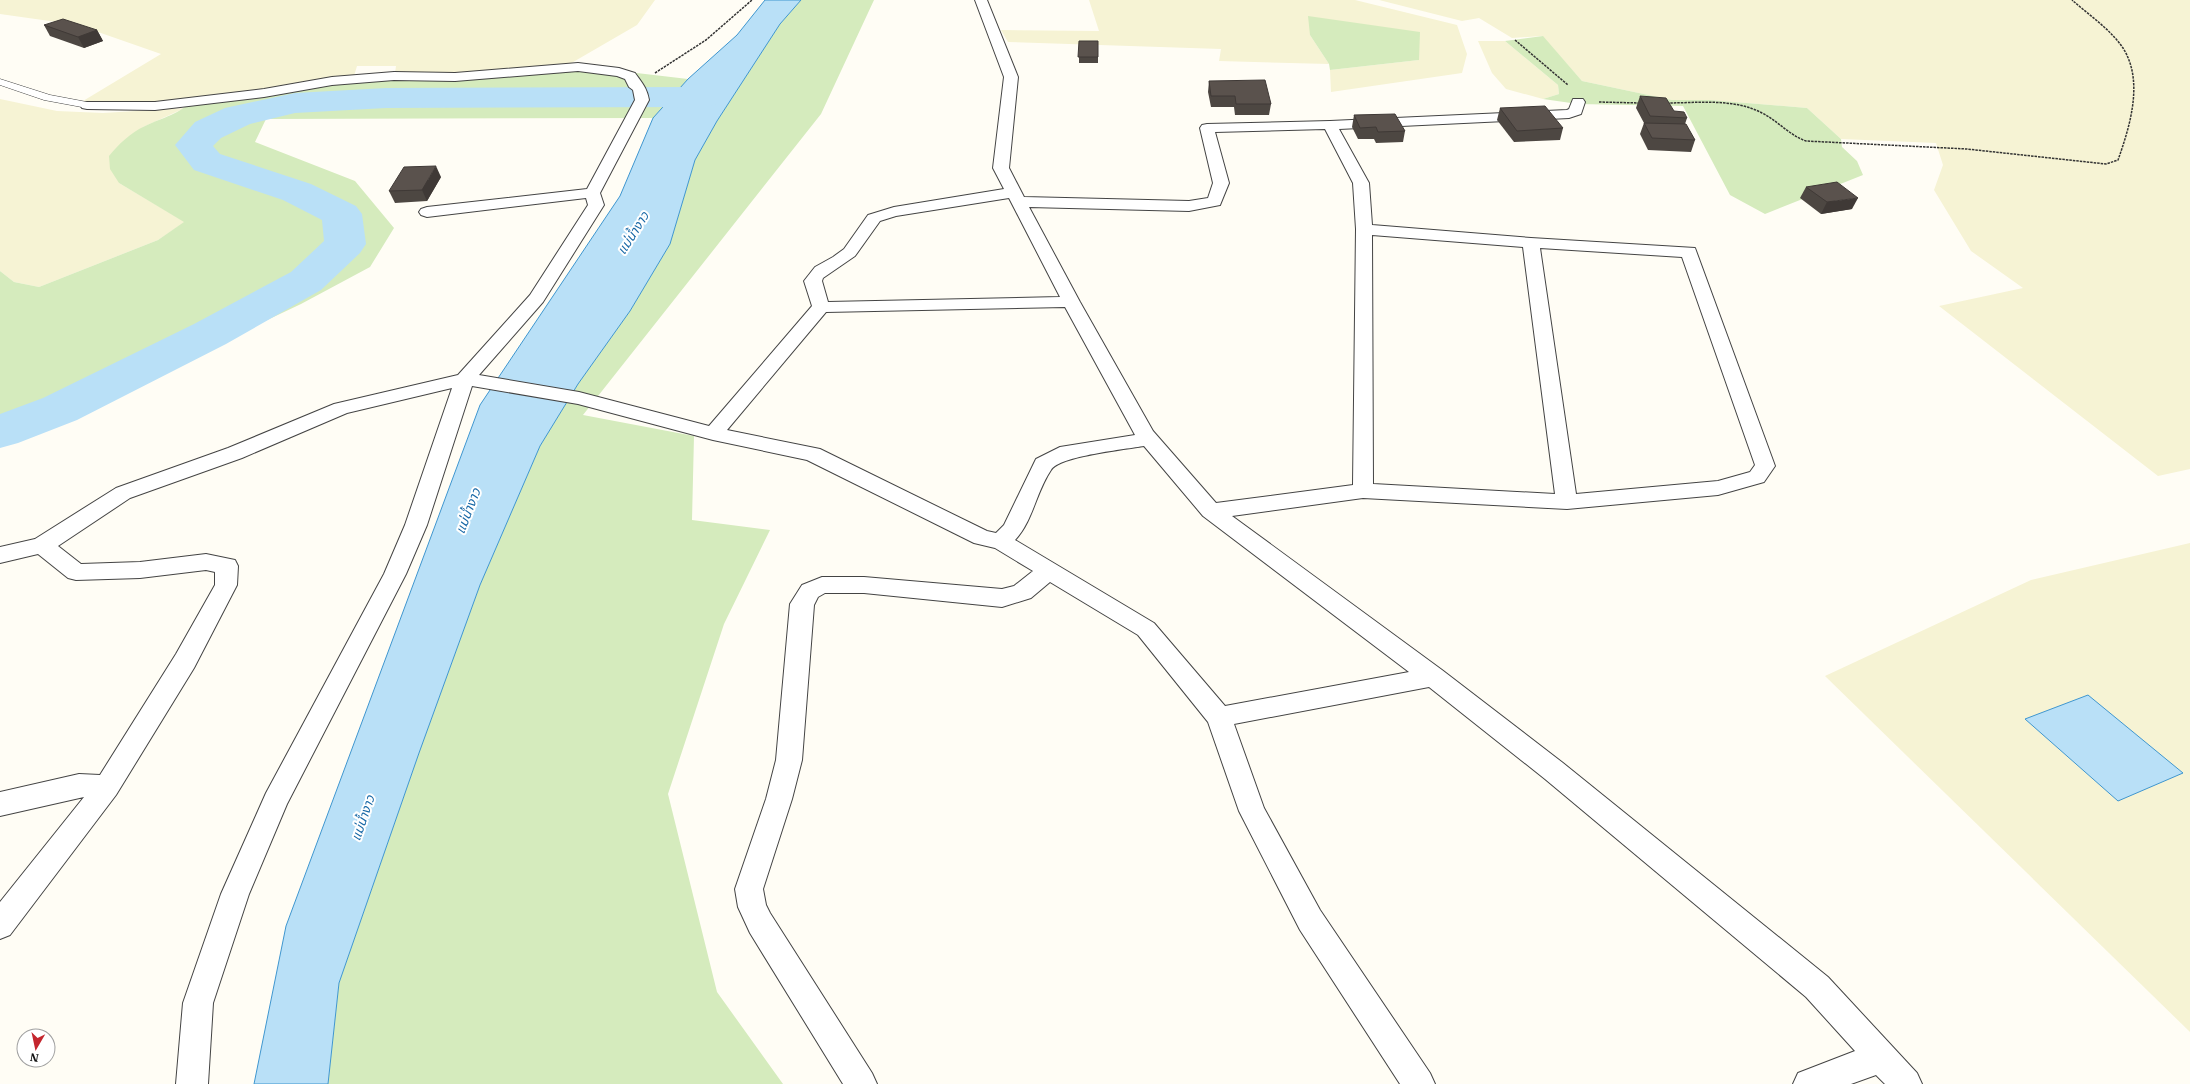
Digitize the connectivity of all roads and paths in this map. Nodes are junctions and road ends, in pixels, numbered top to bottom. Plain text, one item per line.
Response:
1 (752, 0) edge
2 (981, 0) edge
3 (2072, 0) edge
4 (1515, 40) dead end
5 (0, 82) edge
6 (634, 84) junction
7 (1578, 102) junction
8 (1647, 103) edge
9 (1662, 103) edge
10 (88, 105) joint
11 (1330, 125) junction
12 (592, 193) junction
13 (1017, 197) junction
14 (427, 212) dead end
15 (1364, 229) junction
16 (1531, 243) junction
17 (1071, 302) junction
18 (821, 307) junction
19 (476, 380) junction
20 (713, 434) junction
21 (1149, 439) junction
22 (1363, 491) junction
23 (1567, 502) junction
24 (1211, 511) junction
25 (1001, 542) junction
26 (42, 546) junction
27 (0, 555) edge
28 (1048, 570) junction
29 (1433, 677) junction
30 (1219, 717) junction
31 (107, 788) junction
32 (0, 804) edge
33 (0, 925) edge
34 (1881, 1057) junction
35 (192, 1084) edge
36 (861, 1084) edge
37 (1419, 1084) edge
38 (1808, 1084) edge
39 (1906, 1084) edge

1 - 6 path
2 - 13 street
3 - 9 path
4 - 7 path
5 - 10 lane
6 - 10 street
6 - 12 street
7 - 8 path
7 - 11 street
11 - 13 street
11 - 15 street
12 - 14 street
12 - 19 street
13 - 17 street
13 - 18 street
15 - 16 street
15 - 22 street
16 - 23 street
16 - 23 street
17 - 18 street
17 - 21 street
18 - 20 street
19 - 20 street
19 - 26 street
19 - 35 street
20 - 25 street
21 - 24 street
21 - 25 street
22 - 23 street
22 - 24 street
24 - 29 street
25 - 28 street
26 - 27 street
26 - 31 street
28 - 30 street
28 - 36 street
29 - 30 street
29 - 34 street
30 - 37 street
31 - 32 street
31 - 33 street
34 - 38 street
34 - 39 street

